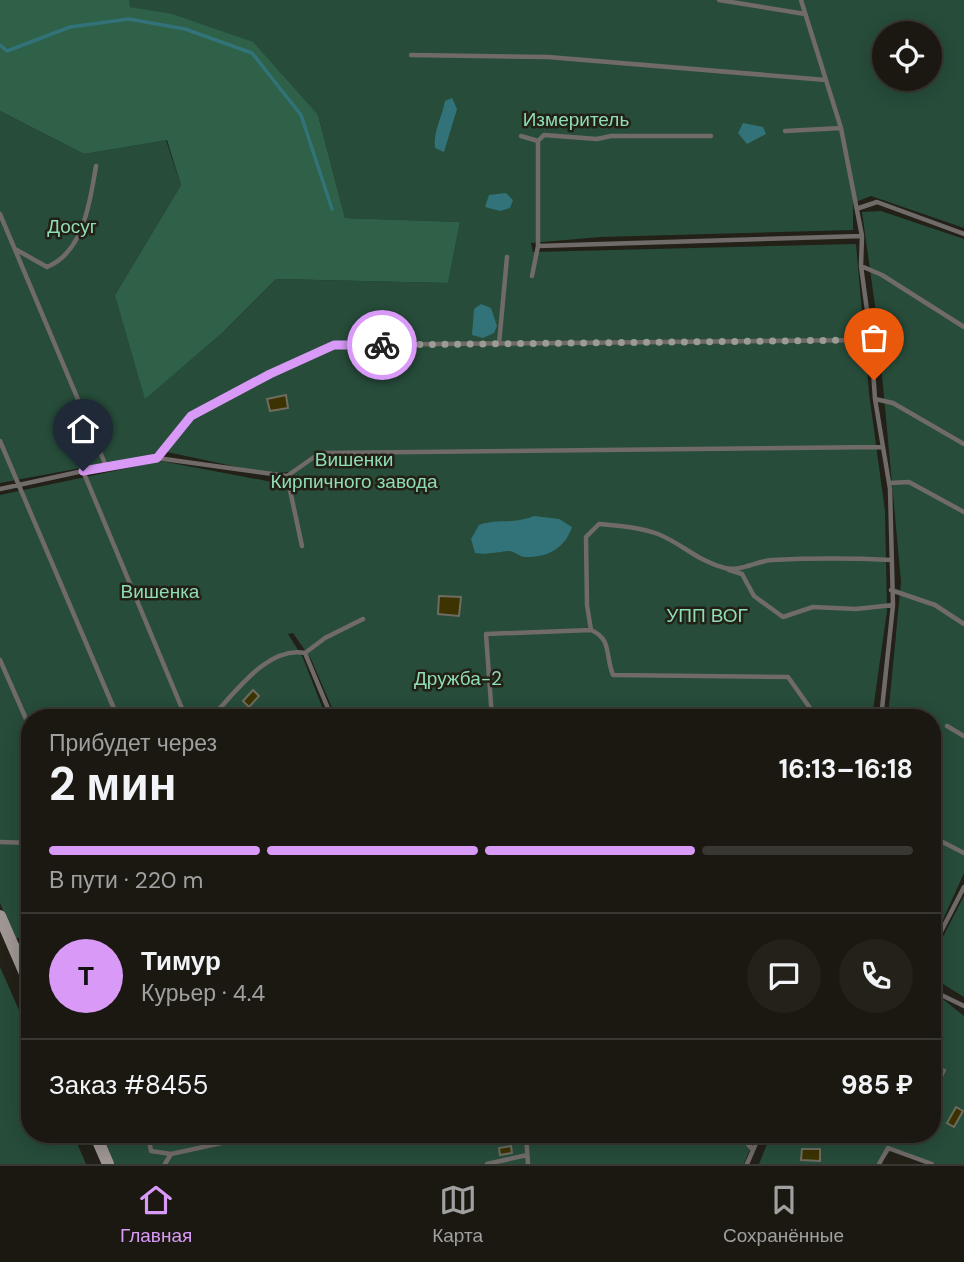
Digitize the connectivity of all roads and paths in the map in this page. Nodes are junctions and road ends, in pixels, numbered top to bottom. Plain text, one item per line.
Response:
1 (719, 0) edge
2 (801, 0) edge
3 (805, 14) junction
4 (411, 55) dead end
5 (826, 80) junction
6 (841, 128) junction
7 (785, 131) dead end
8 (521, 136) dead end
9 (711, 136) dead end
10 (538, 141) junction
11 (96, 166) dead end
12 (859, 208) junction
13 (0, 214) edge
14 (964, 234) edge
15 (862, 236) junction
16 (538, 246) junction
17 (14, 249) junction
18 (507, 257) dead end
19 (861, 266) junction
20 (532, 276) dead end
21 (964, 327) edge
22 (871, 340) junction
23 (499, 344) junction
24 (875, 399) junction
25 (0, 441) edge
26 (964, 444) edge
27 (882, 447) junction
28 (157, 458) junction
29 (106, 466) junction
30 (83, 471) junction
31 (287, 476) junction
32 (888, 482) junction
33 (19, 485) junction
34 (0, 489) edge
35 (964, 512) edge
36 (302, 546) dead end
37 (891, 561) junction
38 (728, 569) junction
39 (891, 590) junction
40 (893, 605) junction
41 (362, 619) dead end
42 (964, 624) edge
43 (591, 630) junction
44 (305, 653) junction
45 (0, 660) edge
46 (21, 709) edge
47 (114, 709) edge
48 (182, 709) edge
49 (220, 709) edge
50 (328, 709) edge
51 (491, 709) edge
52 (811, 709) edge
53 (882, 709) edge
54 (947, 726) dead end
55 (964, 736) edge
56 (941, 841) edge
57 (0, 842) edge
58 (21, 843) edge
59 (964, 853) edge
60 (964, 887) edge
61 (0, 916) edge
62 (941, 932) edge
63 (21, 944) edge
64 (14, 948) junction
65 (21, 964) edge
66 (941, 995) edge
67 (964, 1006) edge
68 (99, 1143) edge
69 (150, 1143) edge
70 (222, 1143) edge
71 (526, 1143) edge
72 (747, 1143) edge
73 (756, 1143) edge
74 (753, 1150) junction
75 (171, 1154) junction
76 (527, 1155) junction
77 (108, 1164) edge
78 (166, 1164) edge
79 (487, 1164) edge
80 (528, 1164) edge
81 (747, 1164) edge
82 (879, 1164) edge
83 (932, 1164) edge

1 - 3 lane
2 - 3 lane
3 - 5 lane
4 - 5 lane
5 - 6 lane
6 - 7 lane
6 - 12 lane
8 - 10 lane
9 - 10 lane
10 - 16 lane
11 - 17 lane
12 - 14 lane
12 - 15 lane
13 - 17 lane
15 - 16 lane
15 - 19 lane
16 - 20 lane
17 - 29 lane
18 - 23 lane
19 - 21 lane
19 - 22 lane
22 - 23 lane
22 - 24 lane
23 - 28 lane
24 - 26 lane
24 - 27 lane
25 - 33 lane
27 - 31 lane
27 - 32 lane
28 - 29 lane
28 - 31 lane
29 - 30 lane
30 - 33 lane
30 - 48 lane
31 - 36 lane
32 - 35 lane
32 - 37 lane
33 - 34 lane
33 - 47 lane
37 - 38 lane
37 - 39 lane
38 - 40 lane
38 - 43 lane
39 - 40 lane
39 - 42 lane
40 - 53 lane
41 - 44 lane
43 - 51 lane
43 - 52 lane
44 - 49 lane
44 - 50 lane
45 - 46 lane
54 - 55 lane
56 - 59 lane
57 - 58 lane
60 - 62 lane
61 - 64 main road
63 - 64 lane
64 - 65 main road
66 - 67 lane
68 - 77 main road
69 - 75 lane
70 - 75 lane
71 - 76 lane
72 - 74 lane
73 - 74 lane
74 - 81 lane
75 - 78 lane
76 - 79 lane
76 - 80 lane
82 - 83 lane

